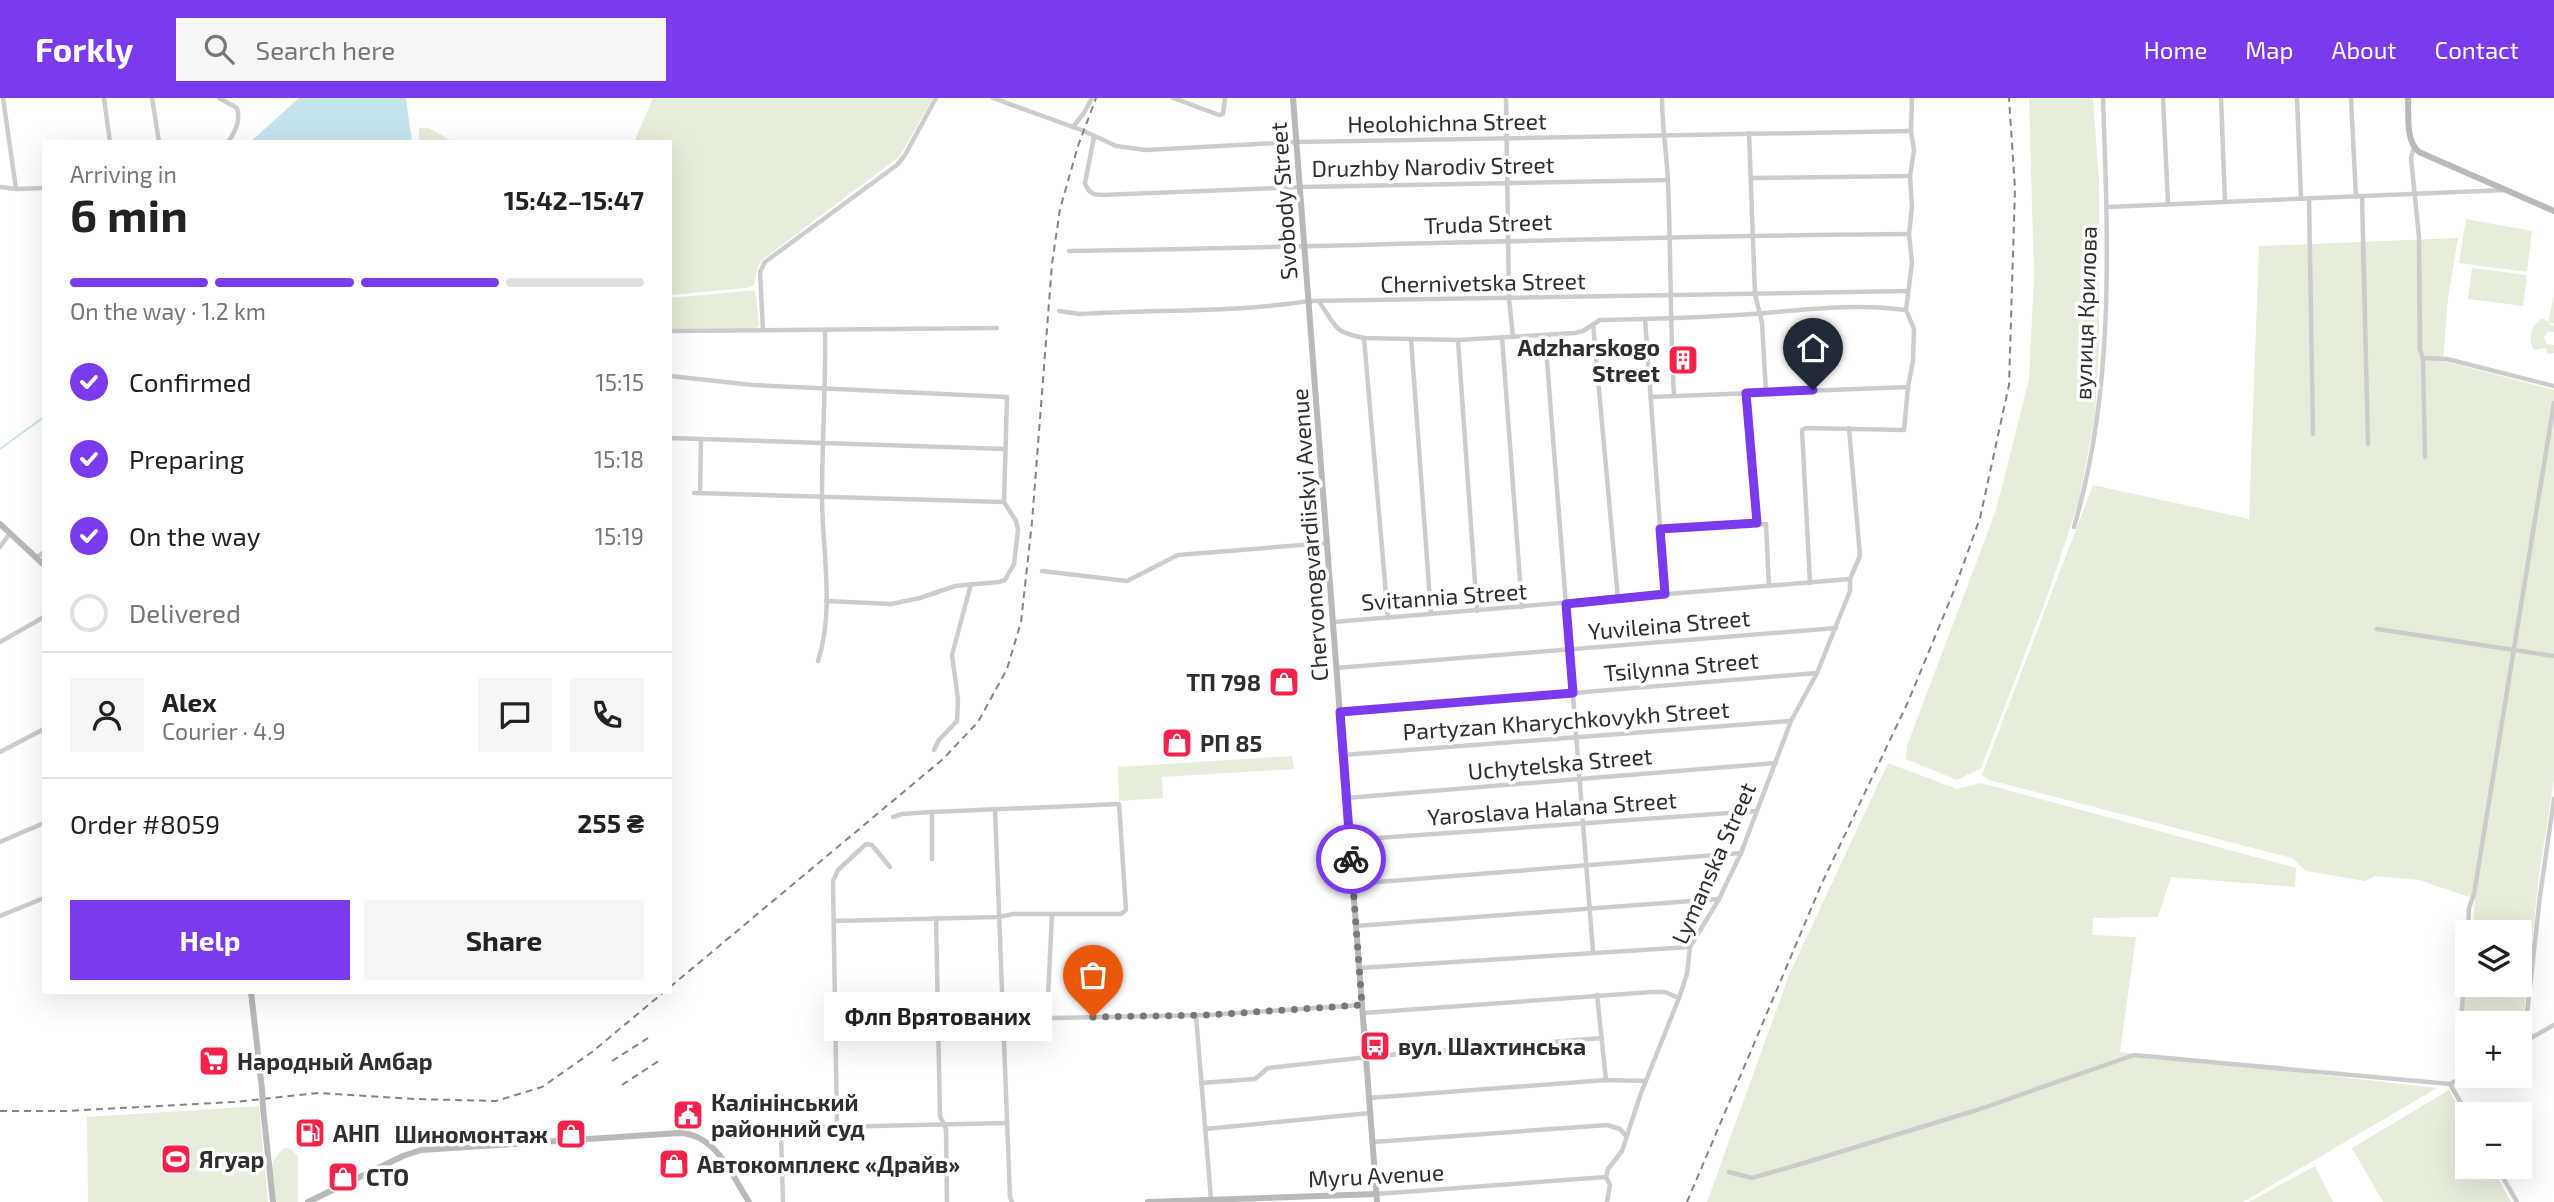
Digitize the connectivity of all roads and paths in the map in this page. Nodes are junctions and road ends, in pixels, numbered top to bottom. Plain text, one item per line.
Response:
1 (4, 98) edge
2 (104, 98) edge
3 (152, 98) edge
4 (219, 98) edge
5 (936, 98) edge
6 (993, 98) edge
7 (1091, 98) edge
8 (1173, 98) edge
9 (1225, 98) edge
10 (1293, 98) edge
11 (1506, 98) edge
12 (1662, 98) edge
13 (1912, 98) edge
14 (2103, 98) edge
15 (2163, 98) edge
16 (2221, 98) edge
17 (2297, 98) edge
18 (2351, 98) edge
19 (2408, 98) edge
20 (1073, 127) junction
21 (1912, 131) junction
22 (1749, 132) junction
23 (1664, 135) junction
24 (1094, 137) junction
25 (1507, 138) junction
26 (110, 140) edge
27 (159, 140) edge
28 (229, 140) edge
29 (1296, 142) junction
30 (2414, 148) junction
31 (1910, 176) junction
32 (1751, 178) junction
33 (1668, 180) junction
34 (1507, 181) junction
35 (0, 187) edge
36 (1301, 187) junction
37 (42, 188) edge
38 (16, 189) junction
39 (2509, 190) junction
40 (2414, 194) junction
41 (2359, 196) junction
42 (2309, 198) junction
43 (2301, 199) junction
44 (2225, 202) junction
45 (2168, 204) junction
46 (2107, 207) junction
47 (2554, 211) edge
48 (1909, 233) junction
49 (1753, 235) junction
50 (1670, 237) junction
51 (1508, 240) junction
52 (1303, 247) junction
53 (1069, 251) dead end
54 (1908, 291) junction
55 (1755, 294) junction
56 (1669, 295) junction
57 (1509, 299) junction
58 (1309, 301) junction
59 (1320, 303) junction
60 (1906, 310) junction
61 (1059, 311) dead end
62 (1759, 313) junction
63 (1669, 318) junction
64 (1645, 319) junction
65 (1593, 323) junction
66 (1310, 325) joint
67 (998, 328) dead end
68 (763, 330) junction
69 (825, 330) junction
70 (672, 331) edge
71 (1545, 335) junction
72 (1502, 337) junction
73 (1513, 337) junction
74 (1364, 338) junction
75 (1411, 339) junction
76 (1458, 340) junction
77 (2423, 358) junction
78 (672, 376) edge
79 (2554, 386) edge
80 (826, 387) junction
81 (1908, 387) junction
82 (1746, 393) junction
83 (1766, 393) junction
84 (1674, 396) junction
85 (1651, 397) junction
86 (2554, 403) edge
87 (1849, 428) junction
88 (2313, 434) dead end
89 (672, 438) edge
90 (701, 440) junction
91 (824, 443) junction
92 (2368, 444) dead end
93 (1005, 449) junction
94 (2425, 457) dead end
95 (822, 496) junction
96 (1004, 502) junction
97 (1757, 523) junction
98 (0, 524) edge
99 (2074, 527) dead end
100 (1660, 529) junction
101 (10, 533) junction
102 (1327, 543) junction
103 (0, 547) edge
104 (42, 554) edge
105 (36, 558) junction
106 (42, 563) edge
107 (1042, 571) dead end
108 (1850, 579) junction
109 (1810, 583) junction
110 (971, 584) junction
111 (1769, 586) junction
112 (1665, 594) junction
113 (1618, 599) junction
114 (826, 601) junction
115 (1566, 604) junction
116 (1522, 607) junction
117 (1477, 611) junction
118 (1432, 614) junction
119 (42, 618) edge
120 (1388, 618) junction
121 (1333, 622) junction
122 (1836, 628) junction
123 (2377, 629) dead end
124 (0, 642) edge
125 (1570, 650) junction
126 (2514, 650) junction
127 (2554, 656) edge
128 (818, 661) dead end
129 (1336, 668) junction
130 (1817, 673) junction
131 (1573, 693) junction
132 (1340, 712) junction
133 (1791, 721) junction
134 (42, 730) edge
135 (1577, 736) junction
136 (934, 750) dead end
137 (0, 752) edge
138 (1343, 755) junction
139 (1776, 763) junction
140 (1580, 778) junction
141 (1346, 798) junction
142 (2554, 799) edge
143 (995, 809) junction
144 (932, 811) junction
145 (1757, 811) junction
146 (893, 817) dead end
147 (1584, 822) junction
148 (42, 824) edge
149 (1349, 840) junction
150 (0, 842) edge
151 (1741, 853) junction
152 (932, 859) dead end
153 (1587, 866) junction
154 (890, 867) dead end
155 (1353, 884) junction
156 (42, 899) edge
157 (1719, 899) junction
158 (1591, 908) junction
159 (1052, 914) junction
160 (0, 916) edge
161 (999, 917) junction
162 (936, 918) junction
163 (2469, 920) edge
164 (834, 921) junction
165 (1356, 926) junction
166 (1690, 947) junction
167 (1593, 952) junction
168 (1359, 968) junction
169 (251, 994) edge
170 (1597, 995) junction
171 (1679, 998) junction
172 (1362, 1009) junction
173 (2527, 1011) edge
174 (1196, 1016) junction
175 (1047, 1018) junction
176 (1003, 1019) junction
177 (2554, 1026) edge
178 (2532, 1037) edge
179 (1602, 1038) junction
180 (1366, 1058) junction
181 (1606, 1080) junction
182 (1646, 1081) junction
183 (2455, 1081) edge
184 (1202, 1083) junction
185 (2450, 1084) junction
186 (1369, 1098) junction
187 (2460, 1102) edge
188 (1370, 1113) junction
189 (1006, 1123) junction
190 (943, 1125) junction
191 (837, 1127) junction
192 (1205, 1129) junction
193 (1626, 1136) junction
194 (1373, 1142) junction
195 (1729, 1172) dead end
196 (1606, 1177) junction
197 (2504, 1179) edge
198 (1377, 1194) junction
199 (1211, 1199) junction
200 (273, 1202) edge
201 (308, 1202) edge
202 (749, 1202) edge
203 (783, 1202) edge
204 (947, 1202) edge
205 (1012, 1202) edge
206 (1148, 1202) edge
207 (1377, 1202) edge
208 (1607, 1202) edge
209 (2517, 1202) edge

1 - 38 street
2 - 26 street
3 - 27 street
4 - 28 street
5 - 68 street
6 - 20 street, Heolohichna Street
7 - 20 street
8 - 9 street
10 - 29 main road, Svobody Street
11 - 25 street
12 - 23 street
13 - 21 street
14 - 46 street, вулиця Крилова
15 - 45 street
16 - 44 street
17 - 43 street
18 - 41 street
19 - 30 main road
20 - 24 street, Heolohichna Street
21 - 22 street, Heolohichna Street
21 - 31 street
22 - 23 street, Heolohichna Street
22 - 32 street
23 - 25 street, Heolohichna Street
23 - 33 street
24 - 29 street, Heolohichna Street
24 - 36 street, Druzhby Narodiv Street
25 - 29 street, Heolohichna Street
25 - 34 street
29 - 36 main road, Svobody Street
30 - 39 main road
30 - 40 street
31 - 32 street
31 - 48 street
32 - 49 street
33 - 34 street, Druzhby Narodiv Street
33 - 50 street
34 - 36 street, Druzhby Narodiv Street
34 - 51 street
35 - 38 street
36 - 52 main road, Svobody Street
37 - 38 street
39 - 40 street
39 - 47 main road
40 - 41 street
40 - 77 street
41 - 42 street
41 - 92 street
42 - 43 street
42 - 88 street
43 - 44 street
44 - 45 street
45 - 46 street
46 - 99 street, вулиця Крилова
48 - 49 street, Truda Street
48 - 54 street
49 - 50 street, Truda Street
49 - 55 street
50 - 51 street, Truda Street
50 - 56 street
51 - 52 street, Truda Street
51 - 57 street
52 - 53 street, Truda Street
52 - 58 main road, Svobody Street
54 - 55 street, Chernivetska Street
54 - 60 street
55 - 56 street, Chernivetska Street
55 - 62 street
56 - 57 street, Chernivetska Street
56 - 63 street
57 - 59 street, Chernivetska Street
57 - 73 street
58 - 59 street, Chernivetska Street
58 - 61 street, Chernivetska Street
58 - 66 main road, Svobody Street
59 - 74 street
60 - 62 street
60 - 81 street
62 - 63 street
62 - 83 street
63 - 64 street
63 - 84 street
64 - 65 street
64 - 85 street
65 - 71 street
65 - 113 street
66 - 102 main road, Chervonogvardiiskyi Avenue
67 - 69 street
68 - 69 street
68 - 70 street
69 - 80 street
71 - 73 street
71 - 115 street
72 - 73 street
72 - 76 street
72 - 116 street
74 - 75 street
74 - 120 street
75 - 76 street
75 - 118 street
76 - 117 street
77 - 79 street
77 - 94 street
78 - 80 street
80 - 91 street
80 - 93 street
81 - 83 street
81 - 87 street
82 - 83 street
82 - 84 street
82 - 97 street
84 - 85 street
85 - 100 street
86 - 126 street
87 - 108 street
87 - 109 street
89 - 90 street
90 - 91 street
90 - 95 street
91 - 93 street
91 - 95 street
93 - 96 street
95 - 96 street
95 - 114 street
96 - 110 street
97 - 100 street
97 - 111 street
98 - 101 main road
100 - 112 street
101 - 103 street
101 - 105 main road
102 - 107 street
102 - 121 main road, Chervonogvardiiskyi Avenue
104 - 105 street
105 - 106 main road
108 - 109 street, Svitannia Street
108 - 122 street, Lymanska Street
109 - 111 street, Svitannia Street
110 - 114 street
110 - 136 street
111 - 112 street, Svitannia Street
112 - 113 street, Svitannia Street
113 - 115 street, Svitannia Street
114 - 128 street
115 - 116 street, Svitannia Street
115 - 125 street
116 - 117 street, Svitannia Street
117 - 118 street, Svitannia Street
118 - 120 street, Svitannia Street
119 - 124 street
120 - 121 street, Svitannia Street
121 - 129 main road, Chervonogvardiiskyi Avenue
122 - 125 street, Yuvileina Street
122 - 130 street, Lymanska Street
123 - 126 street
125 - 129 street, Yuvileina Street
125 - 131 street
126 - 127 street
126 - 163 street
129 - 132 main road, Chervonogvardiiskyi Avenue
130 - 131 street, Tsilynna Street
130 - 133 street, Lymanska Street
131 - 132 street, Tsilynna Street
131 - 135 street
132 - 138 main road, Chervonogvardiiskyi Avenue
133 - 135 street, Partyzan Kharychkovykh Street
133 - 139 street, Lymanska Street
134 - 137 street
135 - 138 street, Partyzan Kharychkovykh Street
135 - 140 street
138 - 141 main road, Chervonogvardiiskyi Avenue
139 - 140 street, Uchytelska Street
139 - 145 street, Lymanska Street
140 - 141 street, Uchytelska Street
140 - 147 street
141 - 149 main road, Chervonogvardiiskyi Avenue
142 - 173 street
143 - 144 street
143 - 159 street
143 - 161 street
144 - 146 street
144 - 152 street
145 - 147 street, Yaroslava Halana Street
145 - 151 street, Lymanska Street
147 - 149 street, Yaroslava Halana Street
147 - 153 street
148 - 150 street
149 - 155 main road, Chervonogvardiiskyi Avenue
151 - 153 street
151 - 157 street, Lymanska Street
153 - 155 street
153 - 158 street
154 - 164 street
155 - 165 main road, Chervonogvardiiskyi Avenue
156 - 160 street
157 - 158 street
157 - 166 street, Lymanska Street
158 - 165 street
158 - 167 street
159 - 161 street
159 - 175 street
161 - 162 street
161 - 176 street
162 - 164 street
162 - 190 street
164 - 191 street
165 - 168 main road, Chervonogvardiiskyi Avenue
166 - 167 street
166 - 171 street, Lymanska Street
167 - 168 street
168 - 172 main road, Chervonogvardiiskyi Avenue
169 - 200 main road, bridge
170 - 171 street
170 - 172 street
170 - 179 street
171 - 182 street, Lymanska Street
172 - 174 street
172 - 180 main road, Chervonogvardiiskyi Avenue
174 - 175 street
174 - 184 street
175 - 176 street
176 - 189 street
177 - 178 street
179 - 180 street
179 - 181 street
180 - 184 street
180 - 186 main road, Chervonogvardiiskyi Avenue
181 - 182 street
181 - 186 street
182 - 193 street, Lymanska Street
183 - 185 street
184 - 192 street
185 - 187 street
185 - 195 street
186 - 188 main road, Chervonogvardiiskyi Avenue
188 - 192 street
188 - 194 main road, Chervonogvardiiskyi Avenue
189 - 190 street
189 - 205 street
190 - 191 street
190 - 204 street
191 - 203 street
192 - 199 street
193 - 194 street
193 - 196 street, Lymanska Street
194 - 198 main road, Chervonogvardiiskyi Avenue
196 - 198 street, Myru Avenue
196 - 208 street
197 - 209 street
198 - 199 main road, Myru Avenue
198 - 207 main road, Chervonogvardiiskyi Avenue
199 - 206 main road, Myru Avenue
201 - 202 main road

